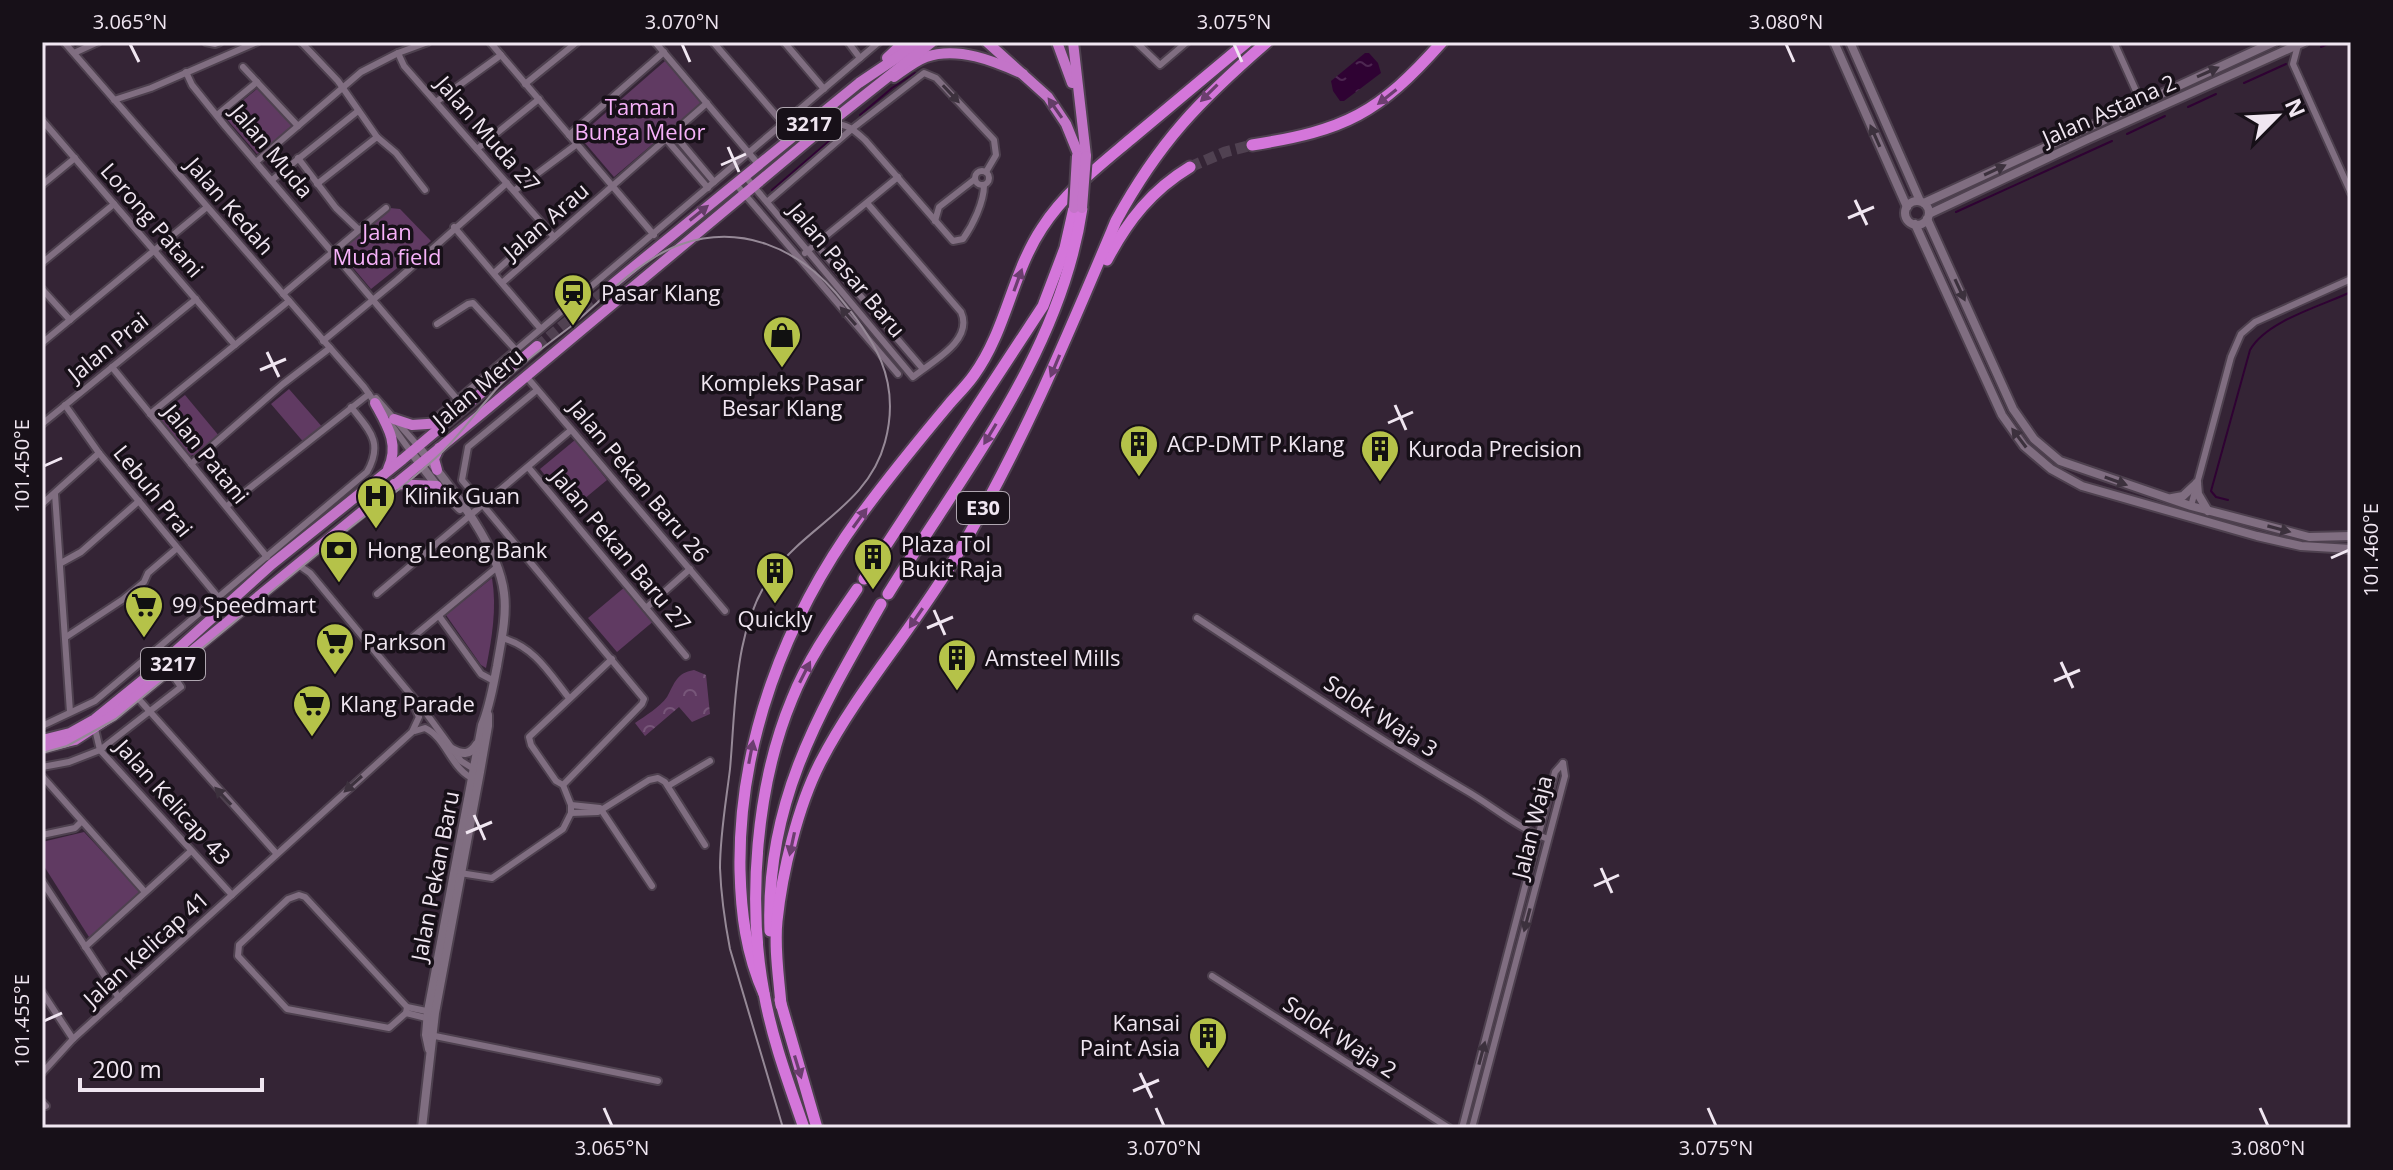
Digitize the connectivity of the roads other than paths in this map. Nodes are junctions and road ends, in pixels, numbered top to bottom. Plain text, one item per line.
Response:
1 (64, 42) edge
2 (98, 42) edge
3 (206, 42) edge
4 (220, 42) edge
5 (257, 42) edge
6 (301, 42) edge
7 (428, 42) edge
8 (490, 42) edge
9 (577, 42) edge
10 (655, 42) edge
11 (713, 42) edge
12 (784, 42) edge
13 (848, 42) edge
14 (879, 42) edge
15 (904, 42) edge
16 (920, 42) edge
17 (932, 42) edge
18 (987, 42) edge
19 (1057, 42) edge
20 (1073, 42) edge
21 (1136, 42) edge
22 (1187, 42) edge
23 (1247, 42) edge
24 (1267, 42) edge
25 (1442, 42) edge
26 (1834, 42) edge
27 (1850, 42) edge
28 (2114, 42) edge
29 (2274, 42) edge
30 (2301, 43) edge
31 (2260, 45) edge
32 (664, 52) junction
33 (74, 53) junction
34 (398, 53) junction
35 (501, 55) junction
36 (2275, 55) junction
37 (860, 58) junction
38 (2293, 64) junction
39 (243, 67) dead end
40 (1067, 70) junction
41 (186, 72) junction
42 (1023, 74) junction
43 (257, 82) junction
44 (859, 83) junction
45 (525, 84) junction
46 (341, 86) junction
47 (2203, 87) junction
48 (824, 89) junction
49 (539, 99) junction
50 (114, 100) junction
51 (857, 100) junction
52 (436, 102) junction
53 (2141, 102) junction
54 (707, 103) junction
55 (358, 111) junction
56 (217, 115) junction
57 (42, 120) edge
58 (783, 123) junction
59 (827, 125) junction
60 (298, 126) junction
61 (45, 128) edge
62 (853, 128) junction
63 (1084, 132) junction
64 (673, 133) junction
65 (569, 135) junction
66 (794, 136) junction
67 (377, 137) junction
68 (666, 139) junction
69 (2088, 139) junction
70 (577, 144) junction
71 (1252, 145) tunnel mouth
72 (477, 149) junction
73 (749, 152) junction
74 (1080, 154) junction
75 (75, 158) junction
76 (298, 158) junction
77 (256, 162) junction
78 (759, 165) junction
79 (1190, 167) tunnel mouth
80 (986, 172) junction
81 (745, 176) junction
82 (898, 177) junction
83 (975, 179) junction
84 (272, 180) junction
85 (507, 183) junction
86 (735, 183) junction
87 (317, 184) junction
88 (42, 185) edge
89 (711, 185) junction
90 (984, 185) junction
91 (613, 186) junction
92 (749, 189) junction
93 (425, 190) dead end
94 (514, 191) junction
95 (2351, 193) edge
96 (767, 202) junction
97 (1922, 202) junction
98 (867, 203) junction
99 (114, 204) junction
100 (923, 206) junction
101 (207, 207) junction
102 (939, 207) junction
103 (1907, 207) junction
104 (386, 208) dead end
105 (1078, 208) junction
106 (1928, 216) junction
107 (935, 222) junction
108 (1915, 224) junction
109 (454, 227) junction
110 (545, 227) junction
111 (359, 230) junction
112 (554, 237) junction
113 (658, 239) junction
114 (816, 244) junction
115 (154, 251) junction
116 (807, 251) junction
117 (334, 252) junction
118 (799, 257) junction
119 (42, 263) edge
120 (494, 273) junction
121 (2351, 279) edge
122 (502, 283) junction
123 (609, 287) tunnel mouth
124 (42, 289) edge
125 (283, 294) junction
126 (196, 299) junction
127 (373, 300) junction
128 (289, 301) junction
129 (70, 320) junction
130 (1073, 323) junction
131 (437, 324) dead end
132 (540, 328) junction
133 (323, 341) junction
134 (42, 343) edge
135 (235, 345) junction
136 (537, 346) tunnel mouth
137 (330, 348) junction
138 (515, 349) junction
139 (112, 367) junction
140 (923, 369) junction
141 (898, 374) dead end
142 (525, 375) junction
143 (537, 390) junction
144 (372, 398) junction
145 (457, 399) junction
146 (65, 405) junction
147 (351, 407) junction
148 (150, 414) junction
149 (394, 419) junction
150 (450, 419) junction
151 (42, 424) edge
152 (427, 425) junction
153 (571, 430) junction
154 (440, 446) junction
155 (414, 449) junction
156 (99, 453) junction
157 (423, 460) junction
158 (191, 464) junction
159 (528, 467) junction
160 (437, 470) junction
161 (2197, 483) junction
162 (394, 484) junction
163 (437, 486) junction
164 (362, 492) junction
165 (55, 494) junction
166 (2109, 494) junction
167 (2168, 499) junction
168 (139, 501) junction
169 (42, 504) edge
170 (227, 506) junction
171 (484, 506) junction
172 (2191, 506) junction
173 (2208, 511) junction
174 (470, 518) junction
175 (2253, 535) junction
176 (2351, 536) edge
177 (176, 549) junction
178 (2351, 549) edge
179 (269, 560) junction
180 (61, 563) junction
181 (297, 564) junction
182 (496, 568) junction
183 (690, 569) junction
184 (377, 594) dead end
185 (218, 597) junction
186 (646, 608) junction
187 (221, 609) junction
188 (725, 611) dead end
189 (439, 616) junction
190 (193, 617) junction
191 (1197, 618) dead end
192 (203, 626) junction
193 (414, 636) dead end
194 (66, 637) junction
195 (502, 638) junction
196 (686, 656) dead end
197 (612, 659) junction
198 (168, 668) junction
199 (494, 681) junction
200 (409, 694) junction
201 (136, 696) junction
202 (569, 698) junction
203 (148, 710) junction
204 (487, 711) junction
205 (70, 712) junction
206 (42, 726) edge
207 (95, 729) junction
208 (412, 732) junction
209 (42, 740) edge
210 (479, 741) junction
211 (42, 748) edge
212 (452, 749) junction
213 (100, 750) junction
214 (710, 761) dead end
215 (42, 767) edge
216 (476, 775) junction
217 (42, 776) edge
218 (563, 785) junction
219 (668, 786) junction
220 (571, 809) junction
221 (602, 810) junction
222 (81, 822) junction
223 (42, 835) edge
224 (1538, 836) junction
225 (1548, 839) junction
226 (705, 845) dead end
227 (191, 851) junction
228 (276, 853) junction
229 (457, 873) junction
230 (42, 881) edge
231 (652, 886) dead end
232 (145, 892) junction
233 (232, 895) junction
234 (85, 947) junction
235 (1212, 976) dead end
236 (42, 992) edge
237 (764, 994) junction
238 (119, 998) junction
239 (781, 1005) junction
240 (406, 1010) junction
241 (431, 1016) junction
242 (429, 1035) junction
243 (73, 1039) junction
244 (42, 1073) edge
245 (658, 1081) dead end
246 (422, 1128) edge
247 (804, 1128) edge
248 (817, 1128) edge
249 (1449, 1128) edge
250 (1462, 1128) edge
251 (1472, 1128) edge

1 - 33 street, Jalan Kedah
2 - 33 street
3 - 4 street
5 - 41 street
6 - 46 street
7 - 34 street
8 - 35 street
9 - 45 street
10 - 32 street
11 - 58 street
12 - 48 street
13 - 37 street
14 - 37 street
15 - 44 highway
16 - 44 highway, 3217
17 - 51 highway, Jalan Meru / 3217
18 - 42 highway
19 - 40 highway
20 - 63 highway
21 - 22 street
237 -> 23 highway, E30
24 -> 130 highway, E30
25 -> 71 highway
103 -> 26 street
27 - 97 street
28 - 53 street
29 - 31 street, Jalan Astana 2
30 - 36 street, Jalan Astana 2
30 - 38 street
53 -> 31 street, Jalan Astana 2
32 - 54 street
32 - 65 street
33 - 50 street, Jalan Kedah
34 - 46 street
34 - 52 street, Jalan Muda 27
35 - 45 street
35 - 52 street
36 - 38 street
36 - 47 street, Jalan Astana 2
37 - 48 street
38 - 95 street
39 - 43 street
40 - 63 highway
40 - 74 highway
41 - 50 street
41 - 56 street, Jalan Muda
42 - 51 highway
74 -> 42 highway
43 - 56 street
43 - 60 street
44 - 66 highway, 3217
45 - 49 street
46 - 55 street
46 - 60 street
47 - 53 street
47 - 69 street, Jalan Astana 2
48 - 58 street
49 - 65 street
49 - 72 street
50 - 101 street, Jalan Kedah
51 - 59 highway, Jalan Meru / 3217
51 - 62 street
52 - 72 street, Jalan Muda 27
53 - 69 street
97 -> 53 street, Jalan Astana 2
54 - 64 street, Jalan Arau
54 - 73 street
55 - 67 street
55 - 76 street
56 - 77 street, Jalan Muda
57 - 61 street, Lorong Patani
58 - 66 street
58 - 73 street
59 - 62 street
59 - 92 highway, Jalan Meru / 3217
60 - 77 street
61 - 75 street, Lorong Patani
62 -> 80 street
62 - 82 street
62 - 96 street
63 - 74 highway
64 - 68 street, Jalan Arau
64 - 89 street
65 - 70 street
66 - 78 highway, 3217
67 - 87 street
67 - 93 street
68 - 89 street
68 - 91 street, Jalan Arau
69 - 106 street, Jalan Astana 2
70 - 91 street
70 - 94 street
72 - 85 street, Jalan Muda 27
73 - 78 street
73 - 89 street
74 - 105 highway, bridge
75 - 88 street
75 - 99 street, Lorong Patani
76 - 84 street
76 - 87 street
77 - 84 street, Jalan Muda
78 - 81 highway, 3217
79 - 130 highway
80 - 83 street
80 - 90 street
81 - 86 highway, 3217
81 - 92 street
82 - 98 street
82 - 100 street
83 - 90 street
83 - 102 street
84 - 117 street, Jalan Muda
85 - 94 street, Jalan Muda 27
85 - 109 street
86 - 92 street, Jalan Pasar Baru
113 -> 86 highway, 3217
87 - 111 street
89 - 113 street
90 - 107 street
91 - 112 street, Jalan Arau
91 - 113 street
92 - 96 street, Jalan Pasar Baru
92 - 118 street, Jalan Pasar Baru
92 - 142 highway, Jalan Meru / 3217
94 - 110 street, Jalan Muda 27
96 - 116 street, Jalan Pasar Baru
97 - 103 street
97 - 106 street
98 - 114 street
98 - 140 street
99 - 115 street, Lorong Patani
99 - 119 street
100 - 102 street
100 - 107 street
101 - 115 street
101 - 125 street, Jalan Kedah
102 - 107 street
103 - 108 street
104 - 111 street
237 -> 105 highway, E30
105 -> 239 highway, E30
106 - 108 street
106 -> 167 street
166 -> 108 street
109 - 120 street
109 - 127 street
110 - 112 street, Jalan Muda 27
110 - 120 street, Jalan Arau
111 - 117 street
112 - 122 street, Jalan Arau
113 - 123 highway, 3217
113 - 132 street
114 - 116 street
114 - 140 street
115 - 126 street, Lorong Patani
115 - 129 street
116 - 118 street
116 - 140 street, Jalan Pasar Baru
117 - 125 street
117 - 127 street, Jalan Muda
141 -> 118 street, Jalan Pasar Baru
120 - 122 street
121 - 161 street
122 - 132 street
124 - 129 street
125 - 128 street, Jalan Kedah
126 - 135 street, Lorong Patani
126 - 139 street, Jalan Prai
127 - 133 street
127 - 145 street, Jalan Muda
128 - 133 street, Jalan Kedah
128 - 135 street
129 - 134 street
130 -> 239 highway, E30
131 - 138 street
132 - 138 street
133 - 137 street, Jalan Kedah
135 - 148 street
136 - 150 highway, Jalan Meru / 3217
137 - 144 street, Jalan Kedah
137 - 158 street
138 - 145 street
139 - 146 street, Jalan Prai
139 - 148 street, Jalan Patani
142 - 143 street, Jalan Pekan Baru 26
142 - 154 highway, Jalan Meru / 3217
143 - 153 street, Jalan Pekan Baru 26
143 - 171 street
144 - 147 street
144 - 149 street
144 - 155 street
144 - 164 highway
145 - 152 street
146 - 151 street, Jalan Prai
146 - 156 street, Lebuh Prai
147 - 170 street
147 - 179 street
148 - 158 street, Jalan Patani
149 - 152 highway
149 - 155 street
150 - 152 highway
150 - 155 highway, Jalan Meru / 3217
153 - 159 street
153 - 183 street, Jalan Pekan Baru 26
154 - 157 highway, Jalan Meru / 3217
154 - 160 highway
155 - 157 street, Jalan Pekan Baru
155 - 164 highway, Jalan Meru / 3217
156 - 165 street
156 - 168 street, Lebuh Prai
157 - 160 street, Jalan Pekan Baru
157 - 162 highway, Jalan Meru / 3217
157 - 163 street, Jalan Pekan Baru
158 - 170 street, Jalan Patani
159 - 171 street
159 - 186 street, Jalan Pekan Baru 27
160 - 174 street, Jalan Pekan Baru
161 - 167 street
161 - 172 street
161 - 173 street
162 - 163 highway
162 - 181 highway, Jalan Meru / 3217
163 - 174 street, Jalan Pekan Baru
164 - 179 highway, Jalan Meru / 3217
165 - 169 street
165 - 180 street
166 - 172 street
166 - 175 street
167 - 172 street
168 - 177 street, Lebuh Prai
168 - 180 street
170 - 179 street, Jalan Patani
171 - 174 street
171 - 197 street
172 - 173 street
172 - 175 street
173 -> 176 street
174 - 182 street, Jalan Pekan Baru
174 - 184 street
175 - 178 street
177 - 185 street, Lebuh Prai
177 - 194 street
179 - 185 street
179 - 187 highway, Jalan Meru / 3217
180 - 194 street
181 - 187 highway
181 - 198 highway, Jalan Meru / 3217
181 - 200 street
182 - 189 street
182 - 195 street, Jalan Pekan Baru
183 - 186 street
183 - 188 street, Jalan Pekan Baru 26
185 - 190 street
186 - 196 street, Jalan Pekan Baru 27
187 - 192 highway, Jalan Meru / 3217
189 - 193 street
189 - 199 street
190 - 192 street
190 - 205 street
191 - 224 street, Solok Waja 3
192 - 209 highway, Jalan Meru / 3217
194 - 205 street
195 - 199 street, Jalan Pekan Baru
195 - 202 street
197 - 202 street
197 - 218 street
198 - 201 highway, Jalan Meru / 3217
198 - 203 street
199 - 204 street, Jalan Pekan Baru
200 - 208 street
200 - 212 street
201 - 203 street
201 - 207 highway, Jalan Meru / 3217
202 - 218 street
203 - 213 street
228 -> 203 street
204 - 210 street, Jalan Pekan Baru
204 - 216 street, Jalan Pekan Baru
205 - 206 street
207 - 211 highway, Jalan Meru / 3217
207 - 213 street, Jalan Kelicap 43
208 - 216 street
208 -> 228 street, Jalan Kelicap 41
210 - 212 street
210 - 216 street, Jalan Pekan Baru
212 - 216 street
213 - 215 street
213 - 227 street, Jalan Kelicap 43
214 - 219 street
216 - 229 street, Jalan Pekan Baru
217 - 222 street
218 - 220 street
219 - 221 street
219 - 226 street
220 - 221 street
220 - 229 street
221 - 231 street
222 - 223 street
222 - 232 street
224 - 225 street, Solok Waja 3
224 - 225 street, Jalan Waja
250 -> 224 street, Jalan Waja
225 -> 251 street, Jalan Waja
227 - 232 street
227 - 233 street, Jalan Kelicap 43
228 - 233 street, Jalan Kelicap 41
229 - 241 street, Jalan Pekan Baru
230 - 234 street
232 - 234 street
233 - 238 street, Jalan Kelicap 41
234 - 238 street
235 - 249 street, Solok Waja 2
236 - 243 street
237 - 247 highway, E30
238 - 243 street, Jalan Kelicap 41
239 -> 248 highway, E30
240 - 240 street
240 - 241 street
241 - 242 street, Jalan Pekan Baru
242 - 245 street
242 - 246 street, Jalan Pekan Baru
243 - 244 street, Jalan Kelicap 41

